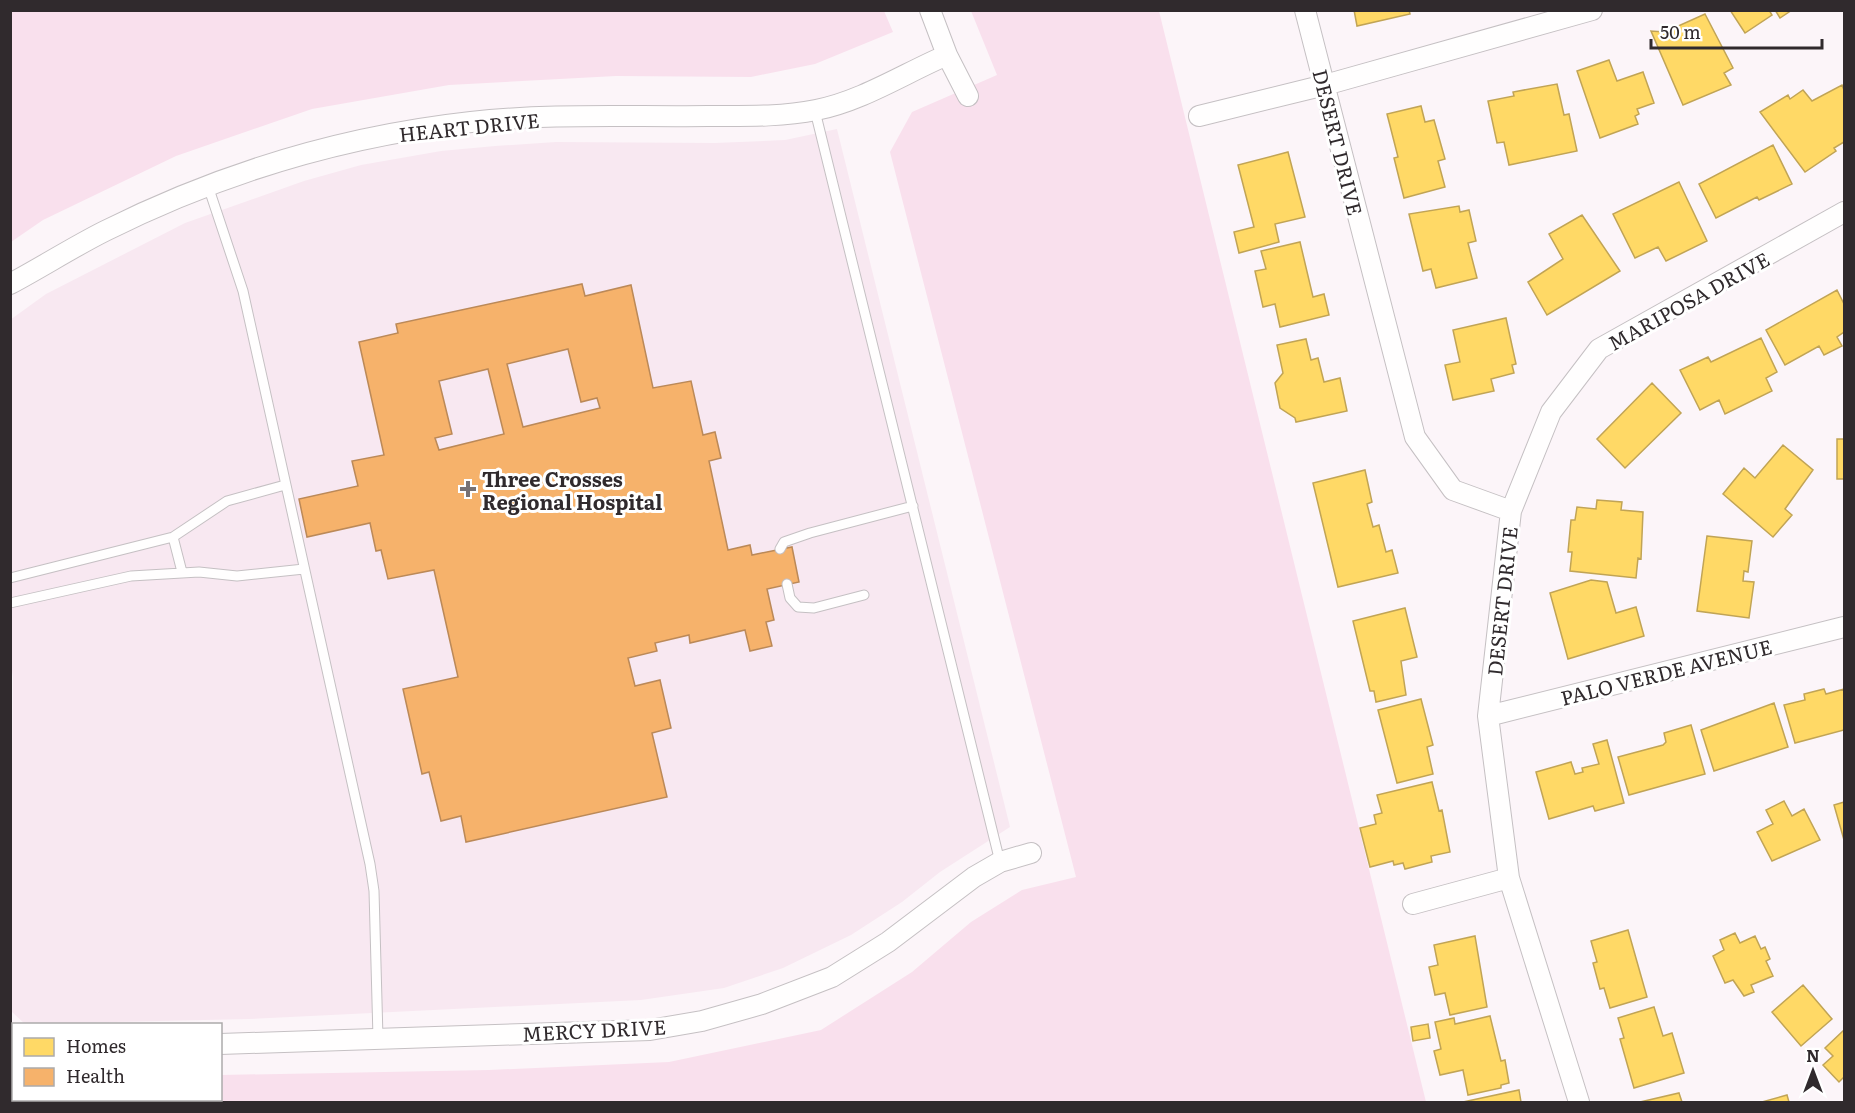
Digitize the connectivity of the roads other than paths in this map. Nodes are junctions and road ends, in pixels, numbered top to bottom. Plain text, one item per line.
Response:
1 (930, 10) edge
2 (1305, 10) edge
3 (1592, 10) edge
4 (947, 55) junction
5 (1325, 85) junction
6 (968, 96) dead end
7 (815, 111) junction
8 (1199, 116) dead end
9 (208, 186) junction
10 (1845, 212) edge
11 (10, 284) edge
12 (285, 485) junction
13 (914, 506) junction
14 (1511, 511) junction
15 (173, 537) junction
16 (780, 549) dead end
17 (304, 569) junction
18 (182, 572) junction
19 (10, 578) edge
20 (787, 584) dead end
21 (864, 595) dead end
22 (10, 603) edge
23 (1845, 627) edge
24 (1488, 716) junction
25 (1031, 853) dead end
26 (1000, 862) junction
27 (1509, 878) junction
28 (1413, 904) dead end
29 (378, 1038) junction
30 (222, 1044) edge
31 (1579, 1102) edge

1 - 4 street
2 - 5 street, DESERT DRIVE
3 - 5 street
4 - 6 street
4 - 7 street, HEART DRIVE
5 - 8 street
5 - 14 street, DESERT DRIVE
7 - 9 street, HEART DRIVE
7 - 13 lane
9 - 11 street, HEART DRIVE
9 - 12 lane
10 - 14 street, MARIPOSA DRIVE
12 - 15 lane
12 - 17 lane
13 - 16 lane
13 - 26 lane
14 - 24 street, DESERT DRIVE
15 - 18 lane
15 - 19 lane
17 - 18 lane
17 - 29 lane
18 - 22 lane
20 - 21 lane
23 - 24 street, PALO VERDE AVENUE
24 - 27 street, DESERT DRIVE
25 - 26 street, MERCY DRIVE
26 - 29 street, MERCY DRIVE
27 - 28 street
27 - 31 street, DESERT DRIVE
29 - 30 street, MERCY DRIVE

